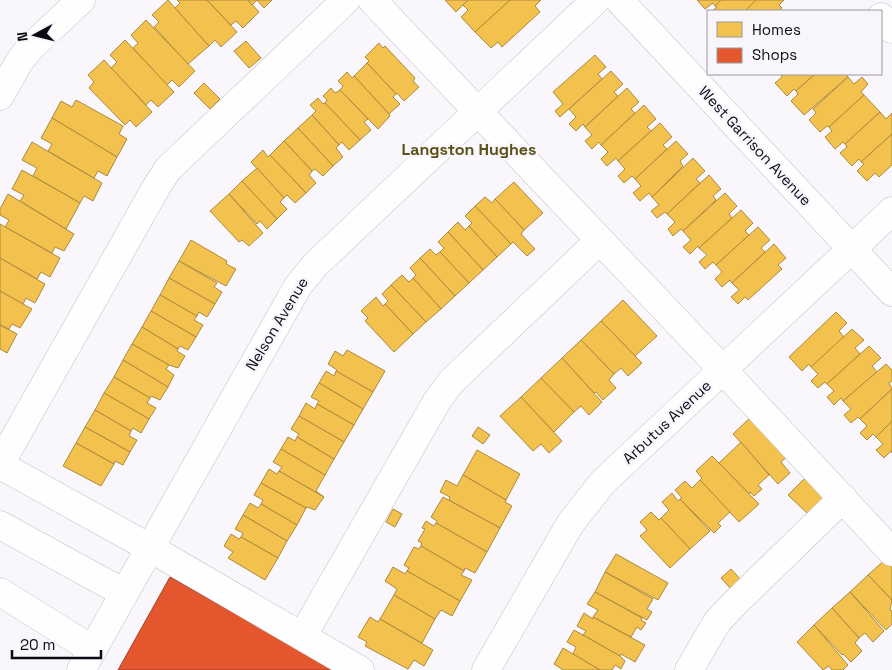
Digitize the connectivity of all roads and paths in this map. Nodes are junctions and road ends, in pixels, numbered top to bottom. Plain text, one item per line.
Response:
1 (81, 0) edge
2 (346, 0) edge
3 (372, 0) edge
4 (596, 0) edge
5 (618, 0) edge
6 (864, 0) edge
7 (874, 10) edge
8 (882, 18) edge
9 (892, 29) edge
10 (0, 96) edge
11 (476, 111) junction
12 (892, 211) edge
13 (600, 240) junction
14 (852, 249) junction
15 (892, 292) edge
16 (723, 370) junction
17 (0, 465) edge
18 (843, 498) junction
19 (0, 524) edge
20 (150, 548) junction
21 (892, 552) edge
22 (0, 592) edge
23 (124, 594) junction
24 (303, 636) junction
25 (87, 660) edge
26 (360, 670) edge
27 (486, 670) edge
28 (689, 670) edge

1 - 10 street
2 - 17 street
3 - 11 street
4 - 11 street, Nelson Avenue
5 - 14 street, West Garrison Avenue
6 - 7 street
8 - 9 street
11 - 13 street
11 - 20 street, Nelson Avenue
12 - 14 street, Arbutus Avenue
13 - 16 street
13 - 24 street
14 - 15 street, West Garrison Avenue
14 - 16 street, Arbutus Avenue
16 - 18 street
16 - 27 street, Arbutus Avenue
17 - 20 street
18 - 21 street
18 - 28 street
19 - 23 street
20 - 23 street, Nelson Avenue
20 - 24 street
22 - 25 street
23 - 25 street, Nelson Avenue
24 - 26 street

